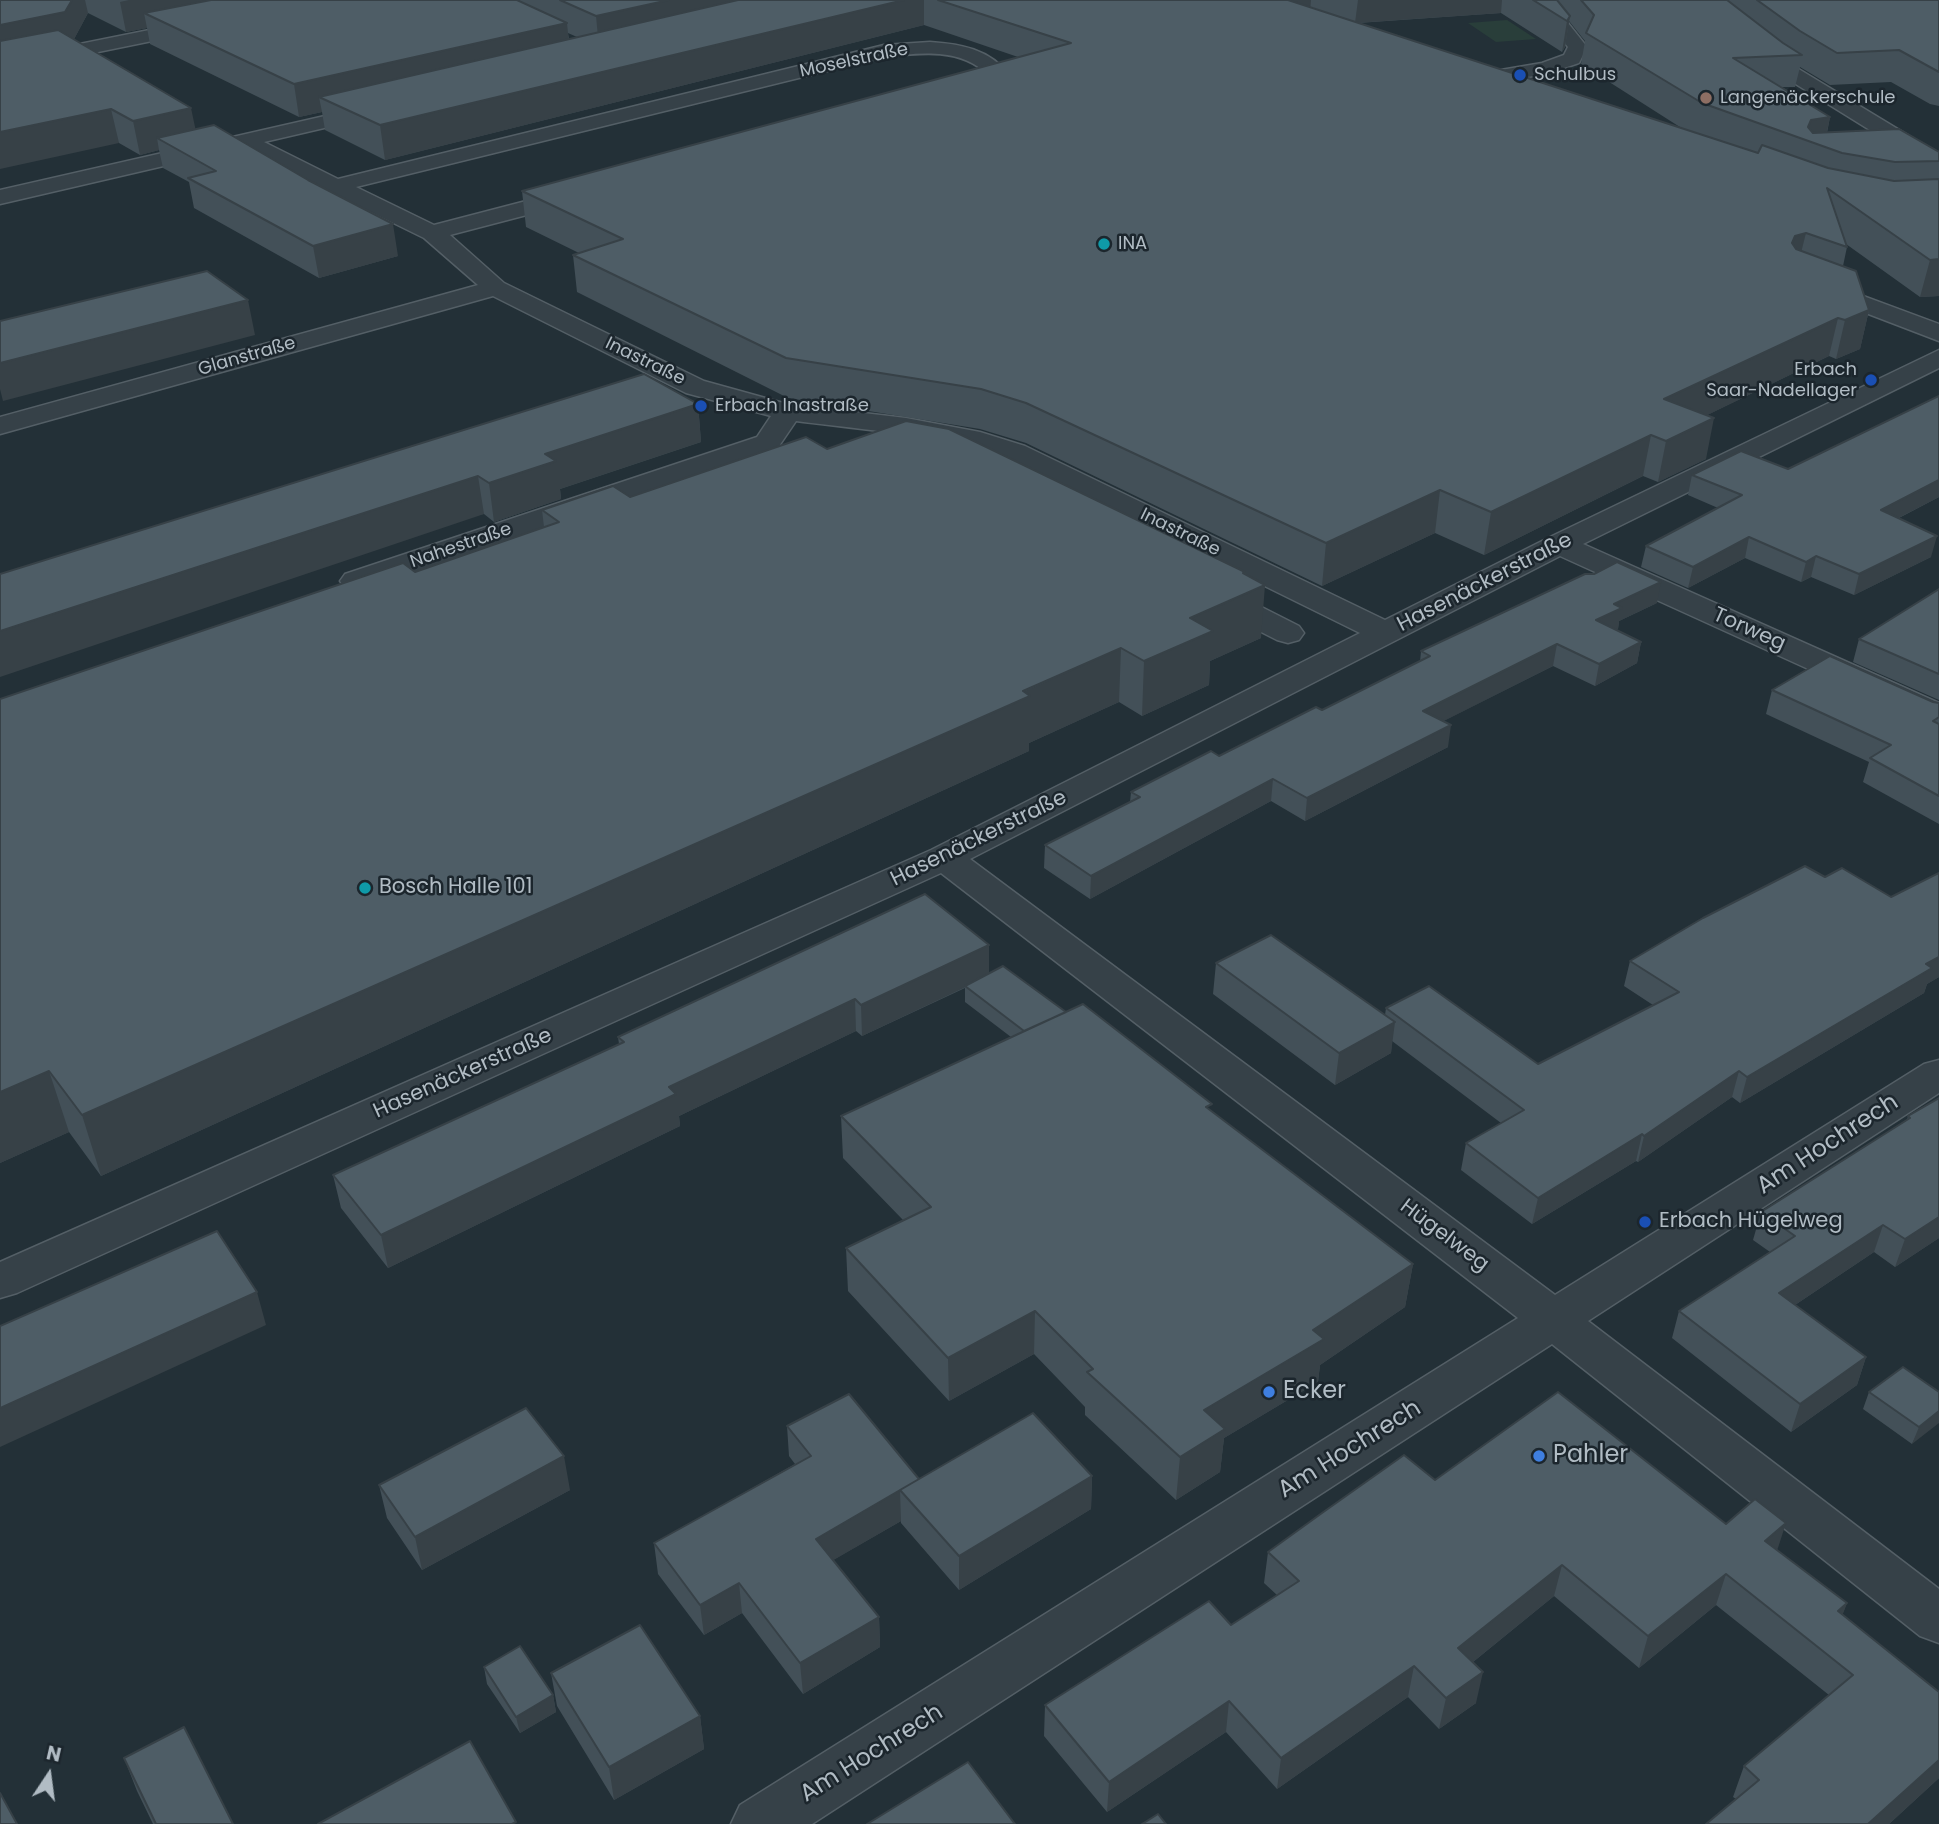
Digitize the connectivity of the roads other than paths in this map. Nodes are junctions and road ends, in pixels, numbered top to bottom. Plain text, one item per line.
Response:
1 (1696, 0) edge
2 (219, 22) edge
3 (1561, 27) edge
4 (0, 66) edge
5 (1478, 67) edge
6 (1502, 75) junction
7 (1537, 87) edge
8 (376, 92) edge
9 (947, 96) edge
10 (394, 106) edge
11 (161, 139) edge
12 (244, 141) junction
13 (1920, 152) junction
14 (1880, 155) edge
15 (1939, 163) edge
16 (335, 186) junction
17 (591, 191) edge
18 (0, 197) edge
19 (432, 233) junction
20 (1798, 279) edge
21 (495, 288) junction
22 (1939, 333) edge
23 (1939, 358) edge
24 (786, 412) junction
25 (0, 426) edge
26 (782, 467) edge
27 (690, 499) edge
28 (1559, 544) junction
29 (1190, 584) edge
30 (331, 589) edge
31 (1288, 633) dead end
32 (1386, 633) junction
33 (1939, 716) edge
34 (944, 858) junction
35 (1939, 1074) edge
36 (0, 1281) edge
37 (1554, 1320) junction
38 (1939, 1620) edge
39 (761, 1824) edge

1 - 13 street
2 - 4 street
3 - 6 street
5 - 6 street
6 - 7 street
8 - 11 street
9 - 16 street, Moselstraße
10 - 12 street
12 - 16 street, Inastraße
12 - 18 street
13 - 14 street
13 - 15 street
16 - 19 street, Inastraße
17 - 19 street
19 - 21 street, Inastraße
20 - 22 street
21 - 24 street, Inastraße
21 - 25 street, Glanstraße
23 - 28 street, Hasenäckerstraße
24 - 30 street, Nahestraße
24 - 32 street, Inastraße
26 - 27 street
28 - 32 street, Hasenäckerstraße
28 - 33 street, Torweg
29 - 31 street
32 - 34 street, Hasenäckerstraße
34 - 36 street, Hasenäckerstraße
34 - 37 street, Hügelweg
35 - 37 street, Am Hochrech
37 - 38 street, Hügelweg
37 - 39 street, Am Hochrech

